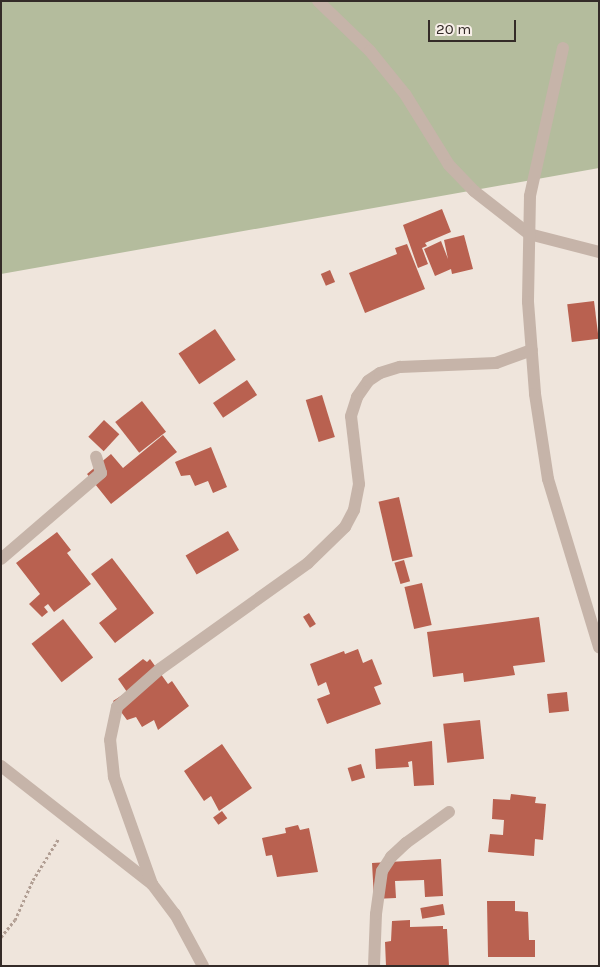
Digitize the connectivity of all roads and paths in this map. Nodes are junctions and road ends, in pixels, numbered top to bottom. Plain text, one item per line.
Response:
1 (318, 1) edge
2 (563, 48) dead end
3 (529, 234) junction
4 (599, 252) edge
5 (532, 350) junction
6 (96, 457) dead end
7 (1, 559) edge
8 (599, 648) edge
9 (1, 766) edge
10 (450, 812) dead end
11 (69, 821) junction
12 (152, 884) junction
13 (1, 937) edge
14 (203, 966) edge
15 (374, 966) edge

1 - 3 street
2 - 3 street
3 - 4 street
3 - 5 street
5 - 8 street
5 - 12 street
6 - 7 street
9 - 11 street
10 - 15 street
11 - 12 street
11 - 13 path
12 - 14 street

